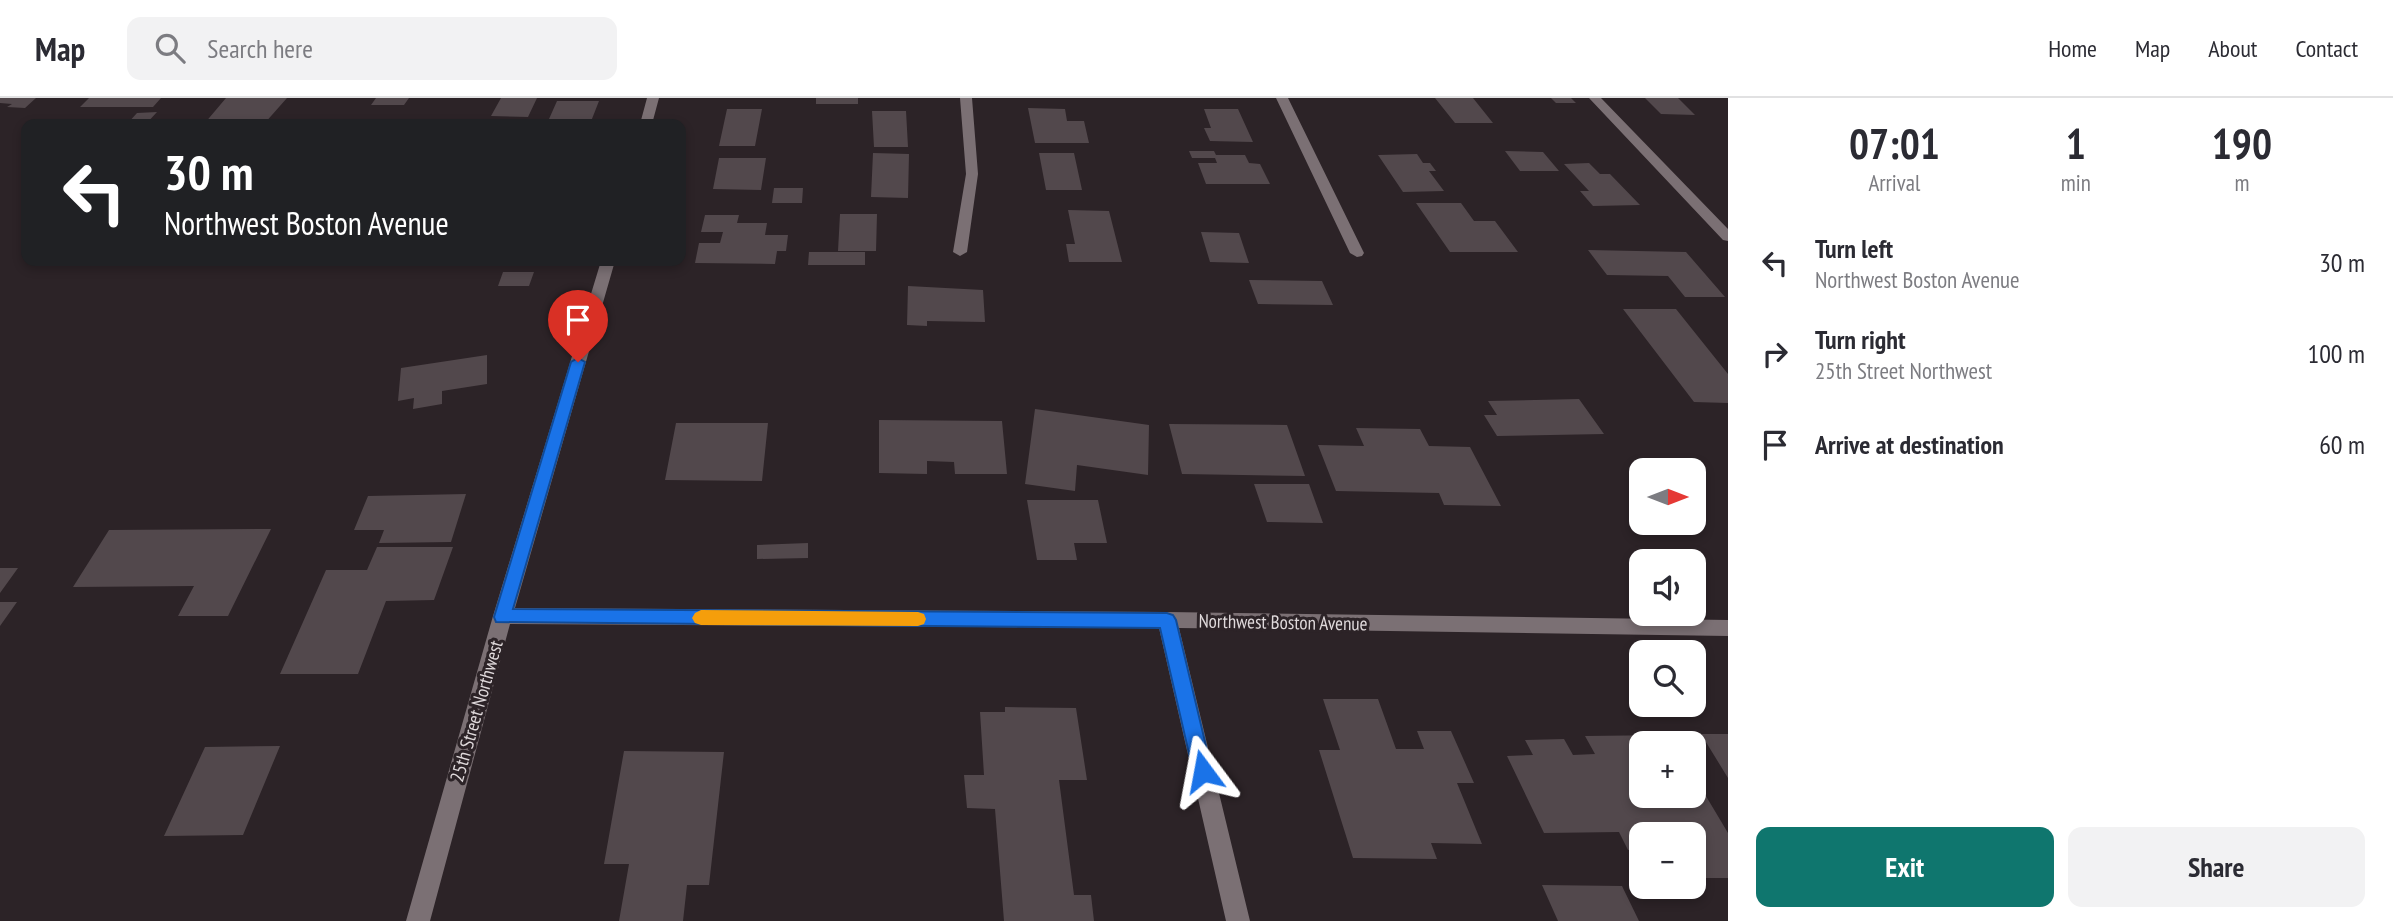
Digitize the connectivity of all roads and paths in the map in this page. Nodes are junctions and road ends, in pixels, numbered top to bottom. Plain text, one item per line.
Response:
1 (653, 98) edge
2 (967, 98) edge
3 (1282, 98) edge
4 (1595, 98) edge
5 (647, 119) edge
6 (1728, 237) edge
7 (960, 252) dead end
8 (1357, 253) dead end
9 (607, 266) edge
10 (503, 617) junction
11 (1167, 620) junction
12 (1728, 628) edge
13 (418, 921) edge
14 (1238, 921) edge

1 - 5 street
2 - 7 street
3 - 8 street
4 - 6 street
9 - 10 street, 25th Street Northwest
10 - 11 street, Northwest Boston Avenue
10 - 13 street, 25th Street Northwest
11 - 12 street, Northwest Boston Avenue
11 - 14 street

